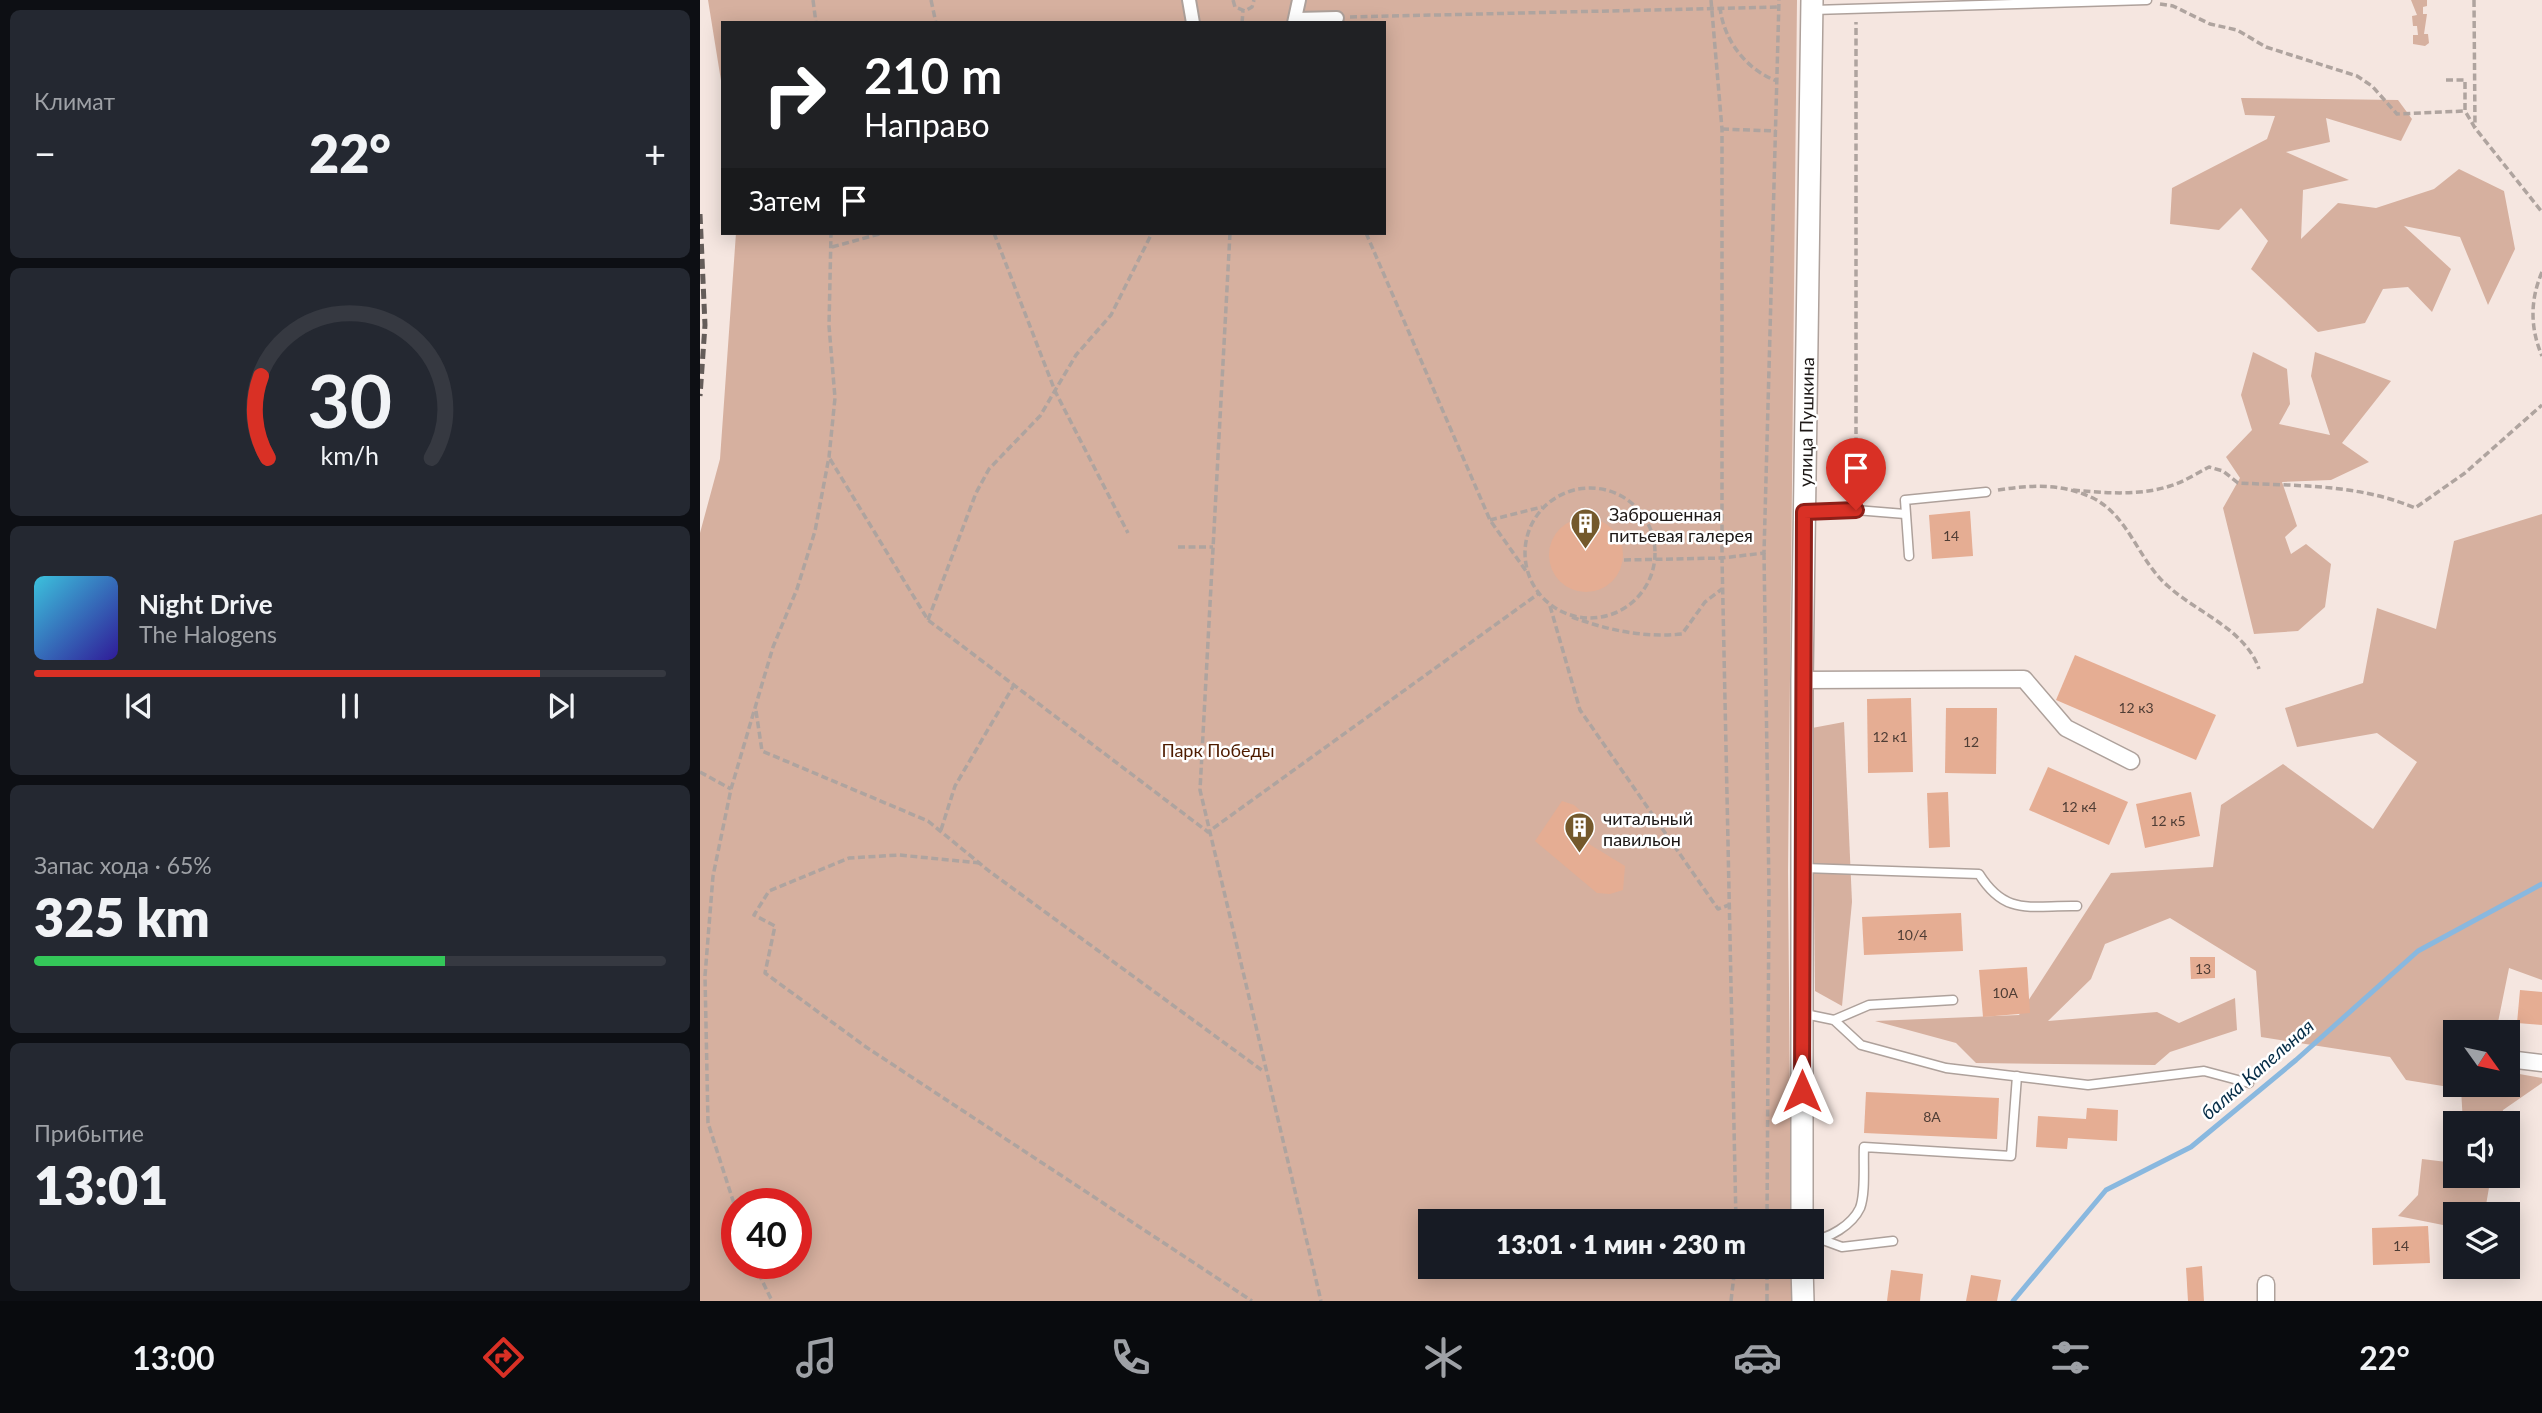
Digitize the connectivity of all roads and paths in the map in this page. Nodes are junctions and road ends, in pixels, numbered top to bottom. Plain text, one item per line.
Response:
1 (813, 0) edge
2 (931, 0) edge
3 (1189, 0) edge
4 (1233, 0) edge
5 (1254, 0) edge
6 (1299, 0) edge
7 (1711, 0) edge
8 (1779, 0) edge
9 (2474, 0) edge
10 (2147, 1) edge
11 (1811, 5) edge
12 (1856, 6) junction
13 (1711, 7) junction
14 (1720, 7) junction
15 (1779, 7) junction
16 (1243, 11) junction
17 (1337, 18) joint
18 (816, 21) edge
19 (936, 21) edge
20 (1193, 21) edge
21 (1242, 21) edge
22 (1295, 21) edge
23 (2446, 80) dead end
24 (1777, 82) junction
25 (2465, 111) junction
26 (2475, 128) junction
27 (1722, 129) junction
28 (1776, 131) junction
29 (2542, 212) edge
30 (831, 235) edge
31 (876, 235) edge
32 (995, 235) edge
33 (1151, 235) edge
34 (1230, 235) edge
35 (1367, 235) edge
36 (832, 247) junction
37 (2542, 272) edge
38 (2542, 356) edge
39 (1055, 391) junction
40 (2542, 405) edge
41 (829, 457) junction
42 (2073, 490) junction
43 (1986, 492) joint
44 (1544, 506) junction
45 (1856, 510) junction
46 (1804, 512) junction
47 (1905, 514) junction
48 (1490, 520) junction
49 (1128, 533) dead end
50 (1178, 547) dead end
51 (1213, 547) junction
52 (1764, 553) junction
53 (1909, 556) dead end
54 (1722, 558) junction
55 (1624, 560) dead end
56 (1655, 560) junction
57 (1527, 573) junction
58 (1722, 589) junction
59 (1538, 594) junction
60 (1550, 605) junction
61 (1564, 613) junction
62 (928, 620) junction
63 (2259, 669) dead end
64 (1802, 680) junction
65 (1014, 685) junction
66 (755, 708) junction
67 (2131, 761) dead end
68 (700, 772) edge
69 (731, 789) junction
70 (941, 830) junction
71 (1208, 832) junction
72 (980, 863) junction
73 (1801, 867) junction
74 (1729, 905) junction
75 (2077, 906) dead end
76 (1953, 1000) dead end
77 (1802, 1013) junction
78 (1834, 1020) junction
79 (2520, 1060) edge
80 (2542, 1063) edge
81 (1265, 1072) junction
82 (2017, 1076) junction
83 (2249, 1083) dead end
84 (729, 1188) edge
85 (1736, 1209) edge
86 (1768, 1209) edge
87 (1802, 1209) edge
88 (1824, 1239) edge
89 (1824, 1240) edge
90 (1893, 1241) dead end
91 (761, 1279) edge
92 (1734, 1279) edge
93 (1767, 1279) edge
94 (1802, 1279) edge
95 (2266, 1284) dead end
96 (772, 1301) edge
97 (1252, 1301) edge
98 (1321, 1301) edge
99 (1731, 1301) edge
100 (1767, 1301) edge
101 (1803, 1301) edge
102 (2266, 1301) edge

1 - 18 path
2 - 19 path
3 - 20 street
4 - 16 path
5 - 16 path
6 - 22 street
7 - 13 path
8 - 15 path
9 - 26 path
10 - 12 lane
10 - 25 path
11 - 12 lane
11 - 46 street, улица Пушкина
12 - 45 path
13 - 14 path
13 - 17 path
13 - 27 path
14 - 15 path
14 - 24 path
15 - 24 path
16 - 21 path
17 - 22 street
23 - 25 path
24 - 28 path
25 - 26 path
26 - 29 path
27 - 28 path
27 - 54 path
28 - 52 path
30 - 36 path
31 - 36 path
32 - 39 path
33 - 39 path
34 - 51 path
35 - 48 path
36 - 41 path
37 - 38 path
39 - 49 path
39 - 62 path
40 - 42 path
41 - 62 path
41 - 66 path
42 - 43 path
42 - 63 path
43 - 47 lane
44 - 48 path
44 - 56 path
44 - 57 path
45 - 46 lane
45 - 47 lane
46 - 64 street, улица Пушкина
47 - 53 lane
48 - 57 path
50 - 51 path
51 - 71 path
52 - 54 path
52 - 86 path
54 - 56 path
54 - 58 path
55 - 56 path
56 - 61 path
57 - 59 path
58 - 61 path
58 - 74 path
59 - 60 path
59 - 71 path
60 - 61 path
60 - 74 path
62 - 65 path
64 - 67 street
64 - 73 street, улица Пушкина
65 - 70 path
65 - 71 path
66 - 69 path
66 - 70 path
68 - 69 path
69 - 84 path
70 - 72 path
71 - 81 path
72 - 81 path
72 - 97 path
73 - 75 lane
73 - 77 street, улица Пушкина
74 - 85 path
76 - 78 lane
77 - 78 lane
77 - 87 street, улица Пушкина
78 - 82 lane
79 - 80 street
81 - 98 path
82 - 83 lane
82 - 88 lane
89 - 90 lane
91 - 96 path
92 - 99 path
93 - 100 path
94 - 101 street
95 - 102 street

